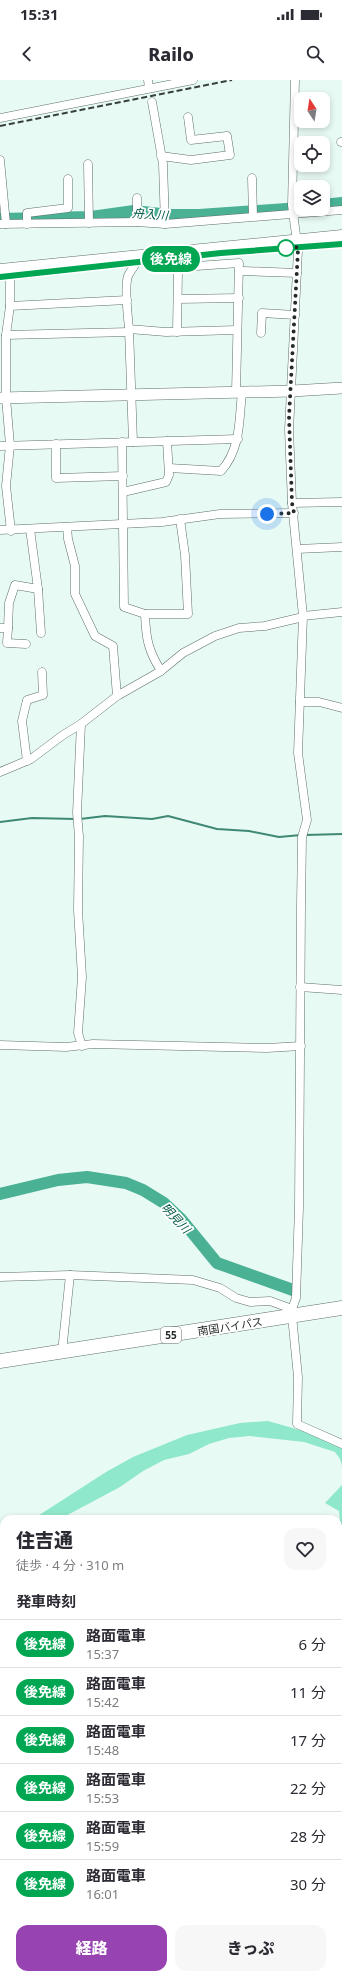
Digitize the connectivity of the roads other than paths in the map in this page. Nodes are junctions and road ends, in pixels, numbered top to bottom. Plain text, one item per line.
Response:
1 (194, 80) edge
2 (295, 80) edge
3 (149, 84) edge
4 (152, 102) dead end
5 (188, 117) dead end
6 (0, 118) edge
7 (162, 156) junction
8 (0, 160) edge
9 (88, 164) dead end
10 (252, 178) dead end
11 (68, 179) dead end
12 (137, 198) dead end
13 (293, 210) junction
14 (342, 210) edge
15 (253, 216) junction
16 (137, 220) junction
17 (165, 222) junction
18 (89, 223) junction
19 (3, 224) edge
20 (27, 224) junction
21 (342, 237) edge
22 (296, 240) junction
23 (137, 257) junction
24 (5, 270) edge
25 (244, 271) dead end
26 (297, 273) junction
27 (239, 298) junction
28 (178, 299) junction
29 (127, 300) junction
30 (10, 306) junction
31 (295, 315) junction
32 (237, 330) junction
33 (4, 331) edge
34 (129, 331) junction
35 (177, 332) junction
36 (261, 333) dead end
37 (342, 388) edge
38 (292, 391) junction
39 (239, 392) junction
40 (130, 395) junction
41 (3, 398) edge
42 (238, 439) junction
43 (167, 441) junction
44 (122, 442) junction
45 (133, 442) junction
46 (56, 444) junction
47 (10, 445) junction
48 (0, 446) edge
49 (169, 468) junction
50 (123, 476) junction
51 (3, 486) edge
52 (123, 492) junction
53 (342, 502) edge
54 (292, 503) junction
55 (294, 513) junction
56 (180, 519) junction
57 (124, 524) junction
58 (68, 528) junction
59 (0, 530) edge
60 (30, 530) junction
61 (11, 531) junction
62 (342, 547) edge
63 (297, 549) junction
64 (38, 589) junction
65 (342, 612) edge
66 (145, 614) junction
67 (303, 617) junction
68 (4, 628) edge
69 (41, 633) dead end
70 (26, 644) dead end
71 (161, 671) junction
72 (42, 672) dead end
73 (117, 696) junction
74 (300, 702) junction
75 (342, 708) edge
76 (82, 724) junction
77 (27, 761) junction
78 (0, 772) edge
79 (300, 987) junction
80 (342, 990) edge
81 (0, 1045) edge
82 (82, 1046) junction
83 (301, 1046) junction
84 (70, 1275) junction
85 (0, 1277) edge
86 (342, 1308) edge
87 (292, 1317) junction
88 (342, 1318) edge
89 (62, 1352) junction
90 (0, 1361) edge
91 (0, 1370) edge
92 (342, 1444) edge

1 - 3 street
2 - 13 street
3 - 6 street
4 - 7 street
5 - 7 street
7 - 17 street
8 - 19 street
9 - 18 street
10 - 15 street
11 - 20 street
12 - 16 street
13 - 14 street
13 - 15 street
13 - 22 street
15 - 17 street
16 - 17 street
16 - 18 street
18 - 20 street
19 - 20 street
21 - 22 highway
22 - 23 highway
22 - 26 street
23 - 24 highway
23 - 29 street
24 - 30 street
25 - 26 street
26 - 31 street
27 - 28 street
27 - 28 street
27 - 32 street
28 - 35 street
29 - 30 street
29 - 34 street
30 - 33 street
31 - 36 street
31 - 38 street
32 - 35 street
32 - 39 street
33 - 34 street
33 - 41 street
34 - 35 street
34 - 40 street
37 - 38 street
38 - 39 street
38 - 54 street
39 - 40 street
39 - 42 street
40 - 41 street
40 - 45 street
41 - 47 street
42 - 43 street
42 - 49 street
43 - 45 street
43 - 49 street
44 - 45 street
44 - 46 street
44 - 50 street
46 - 47 street
46 - 50 street
47 - 48 street
47 - 51 street
49 - 52 street
50 - 52 street
51 - 61 street
52 - 57 street
53 - 54 street
54 - 55 street
55 - 56 street
55 - 63 street
56 - 57 street
56 - 66 street
57 - 58 street
57 - 66 street
58 - 60 street
58 - 73 street
59 - 61 street
60 - 61 street
60 - 64 street
62 - 63 street
63 - 67 street
64 - 68 street
64 - 69 street
65 - 67 street
66 - 71 street
67 - 71 street
67 - 74 street
68 - 70 street
71 - 73 street
72 - 77 street
73 - 76 street
74 - 75 street
74 - 79 street
76 - 77 street
76 - 82 street
77 - 78 street
79 - 80 street
79 - 83 street
81 - 82 street
82 - 83 street
83 - 87 street
84 - 85 street
84 - 87 street
84 - 89 street
86 - 87 highway, 南国バイパス / 55
87 - 88 highway, 南国バイパス / 55
87 - 89 highway, 南国バイパス / 55
87 - 91 highway, 南国バイパス / 55
87 - 92 street
89 - 90 highway, 南国バイパス / 55

